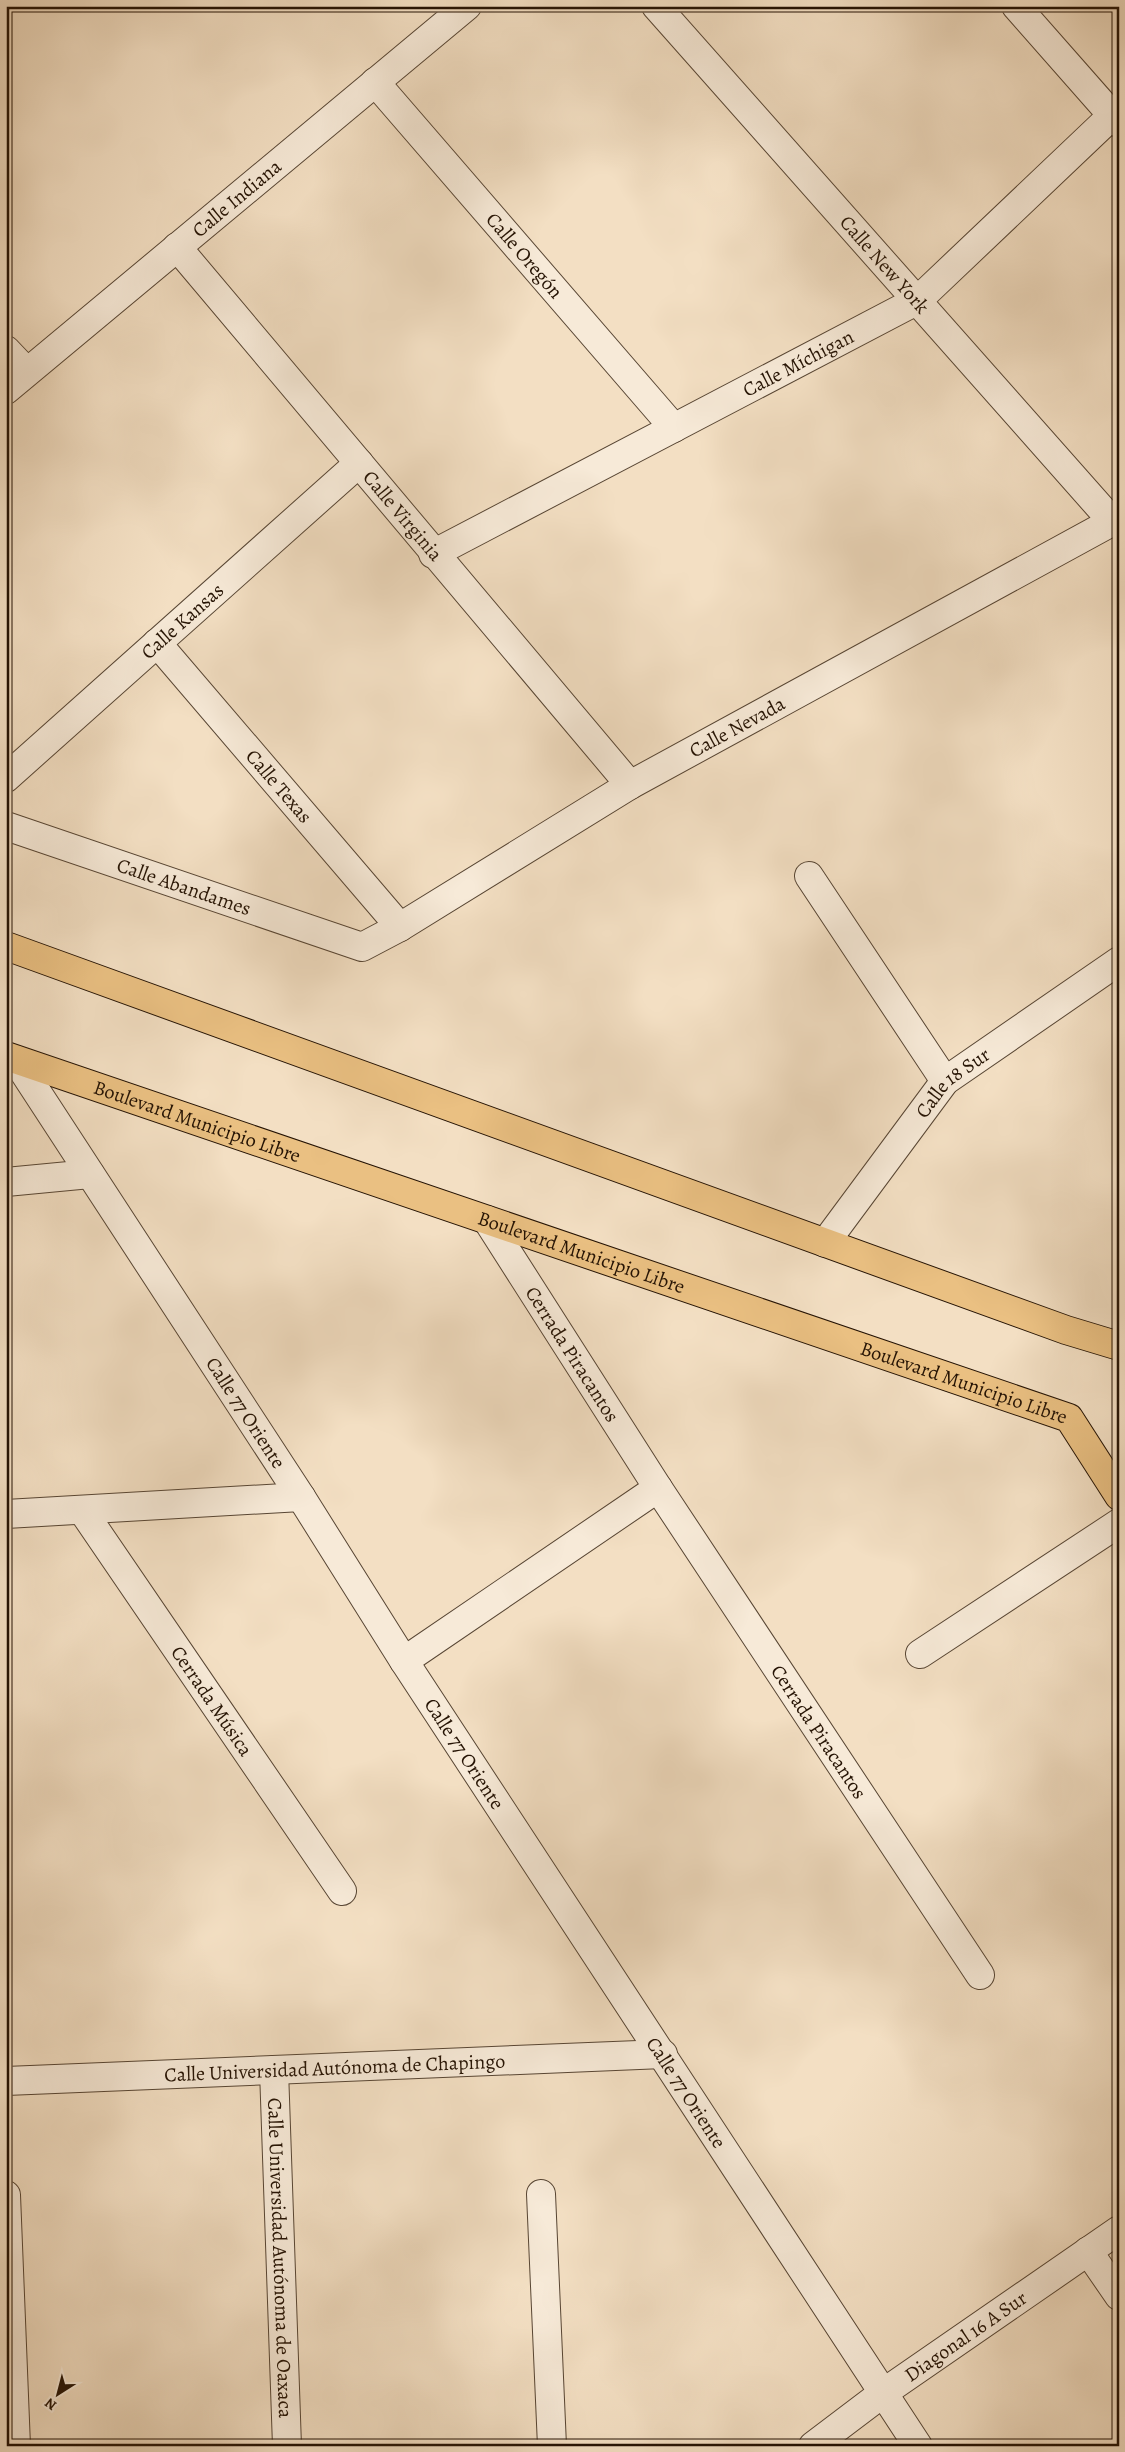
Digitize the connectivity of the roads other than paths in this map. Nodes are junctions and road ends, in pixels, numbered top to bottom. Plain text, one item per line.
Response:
1 (467, 6) edge
2 (656, 6) edge
3 (1016, 6) edge
4 (375, 82) junction
5 (1116, 115) edge
6 (177, 247) junction
7 (918, 300) junction
8 (6, 350) edge
9 (26, 372) junction
10 (6, 390) edge
11 (674, 428) junction
12 (359, 463) junction
13 (1116, 520) edge
14 (433, 554) junction
15 (157, 643) junction
16 (6, 778) edge
17 (630, 785) junction
18 (6, 826) edge
19 (809, 876) dead end
20 (400, 927) junction
21 (6, 946) edge
22 (362, 947) joint
23 (1119, 961) edge
24 (11, 1058) edge
25 (944, 1081) junction
26 (90, 1174) junction
27 (6, 1182) edge
28 (487, 1220) junction
29 (825, 1243) junction
30 (1119, 1346) edge
31 (658, 1488) junction
32 (1119, 1496) edge
33 (301, 1497) junction
34 (82, 1510) junction
35 (6, 1514) edge
36 (1119, 1523) edge
37 (920, 1654) dead end
38 (404, 1660) junction
39 (342, 1891) dead end
40 (980, 1975) dead end
41 (663, 2054) junction
42 (274, 2070) junction
43 (6, 2081) edge
44 (541, 2194) dead end
45 (6, 2195) edge
46 (1119, 2230) edge
47 (1088, 2251) junction
48 (1119, 2296) edge
49 (883, 2393) junction
50 (16, 2446) edge
51 (287, 2446) edge
52 (552, 2446) edge
53 (813, 2446) edge
54 (918, 2446) edge

1 - 4 street, Calle Indiana
2 - 7 street, Calle New York
3 - 5 street
4 - 6 street, Calle Indiana
4 - 11 street, Calle Oregón
5 - 7 street, Calle Míchigan
6 - 9 street, Calle Indiana
6 - 12 street, Calle Virginia
7 - 11 street, Calle Míchigan
7 - 13 street, Calle New York
8 - 9 street
9 - 10 street, Calle Indiana
11 - 14 street, Calle Míchigan
12 - 14 street, Calle Virginia
12 - 15 street, Calle Kansas
13 - 17 street, Calle Nevada
14 - 17 street, Calle Virginia
15 - 16 street, Calle Kansas
15 - 20 street, Calle Texas
17 - 20 street, Calle Nevada
18 - 22 street, Calle Abandames
19 - 25 street
20 - 22 street, Calle Nevada
21 - 29 main road
23 - 25 street, Calle 18 Sur
24 - 26 street, Calle 77 Oriente
24 - 28 main road, Boulevard Municipio Libre
25 - 29 street, Calle 18 Sur
26 - 27 street
26 - 33 street, Calle 77 Oriente
28 - 31 street, Cerrada Piracantos
28 - 32 main road, Boulevard Municipio Libre
29 - 30 main road
31 - 38 street
31 - 40 street, Cerrada Piracantos
33 - 34 street
33 - 38 street, Calle 77 Oriente
34 - 35 street
34 - 39 street, Cerrada Música
36 - 37 street
38 - 41 street, Calle 77 Oriente
41 - 42 street, Calle Universidad Autónoma de Chapingo
41 - 49 street, Calle 77 Oriente
42 - 43 street, Calle Universidad Autónoma de Chapingo
42 - 51 street, Calle Universidad Autónoma de Oaxaca
44 - 52 street
45 - 50 street
46 - 47 street, Diagonal 16 A Sur
47 - 48 street
47 - 49 street, Diagonal 16 A Sur
49 - 53 street, Diagonal 16 A Sur
49 - 54 street, Calle 77 Oriente

